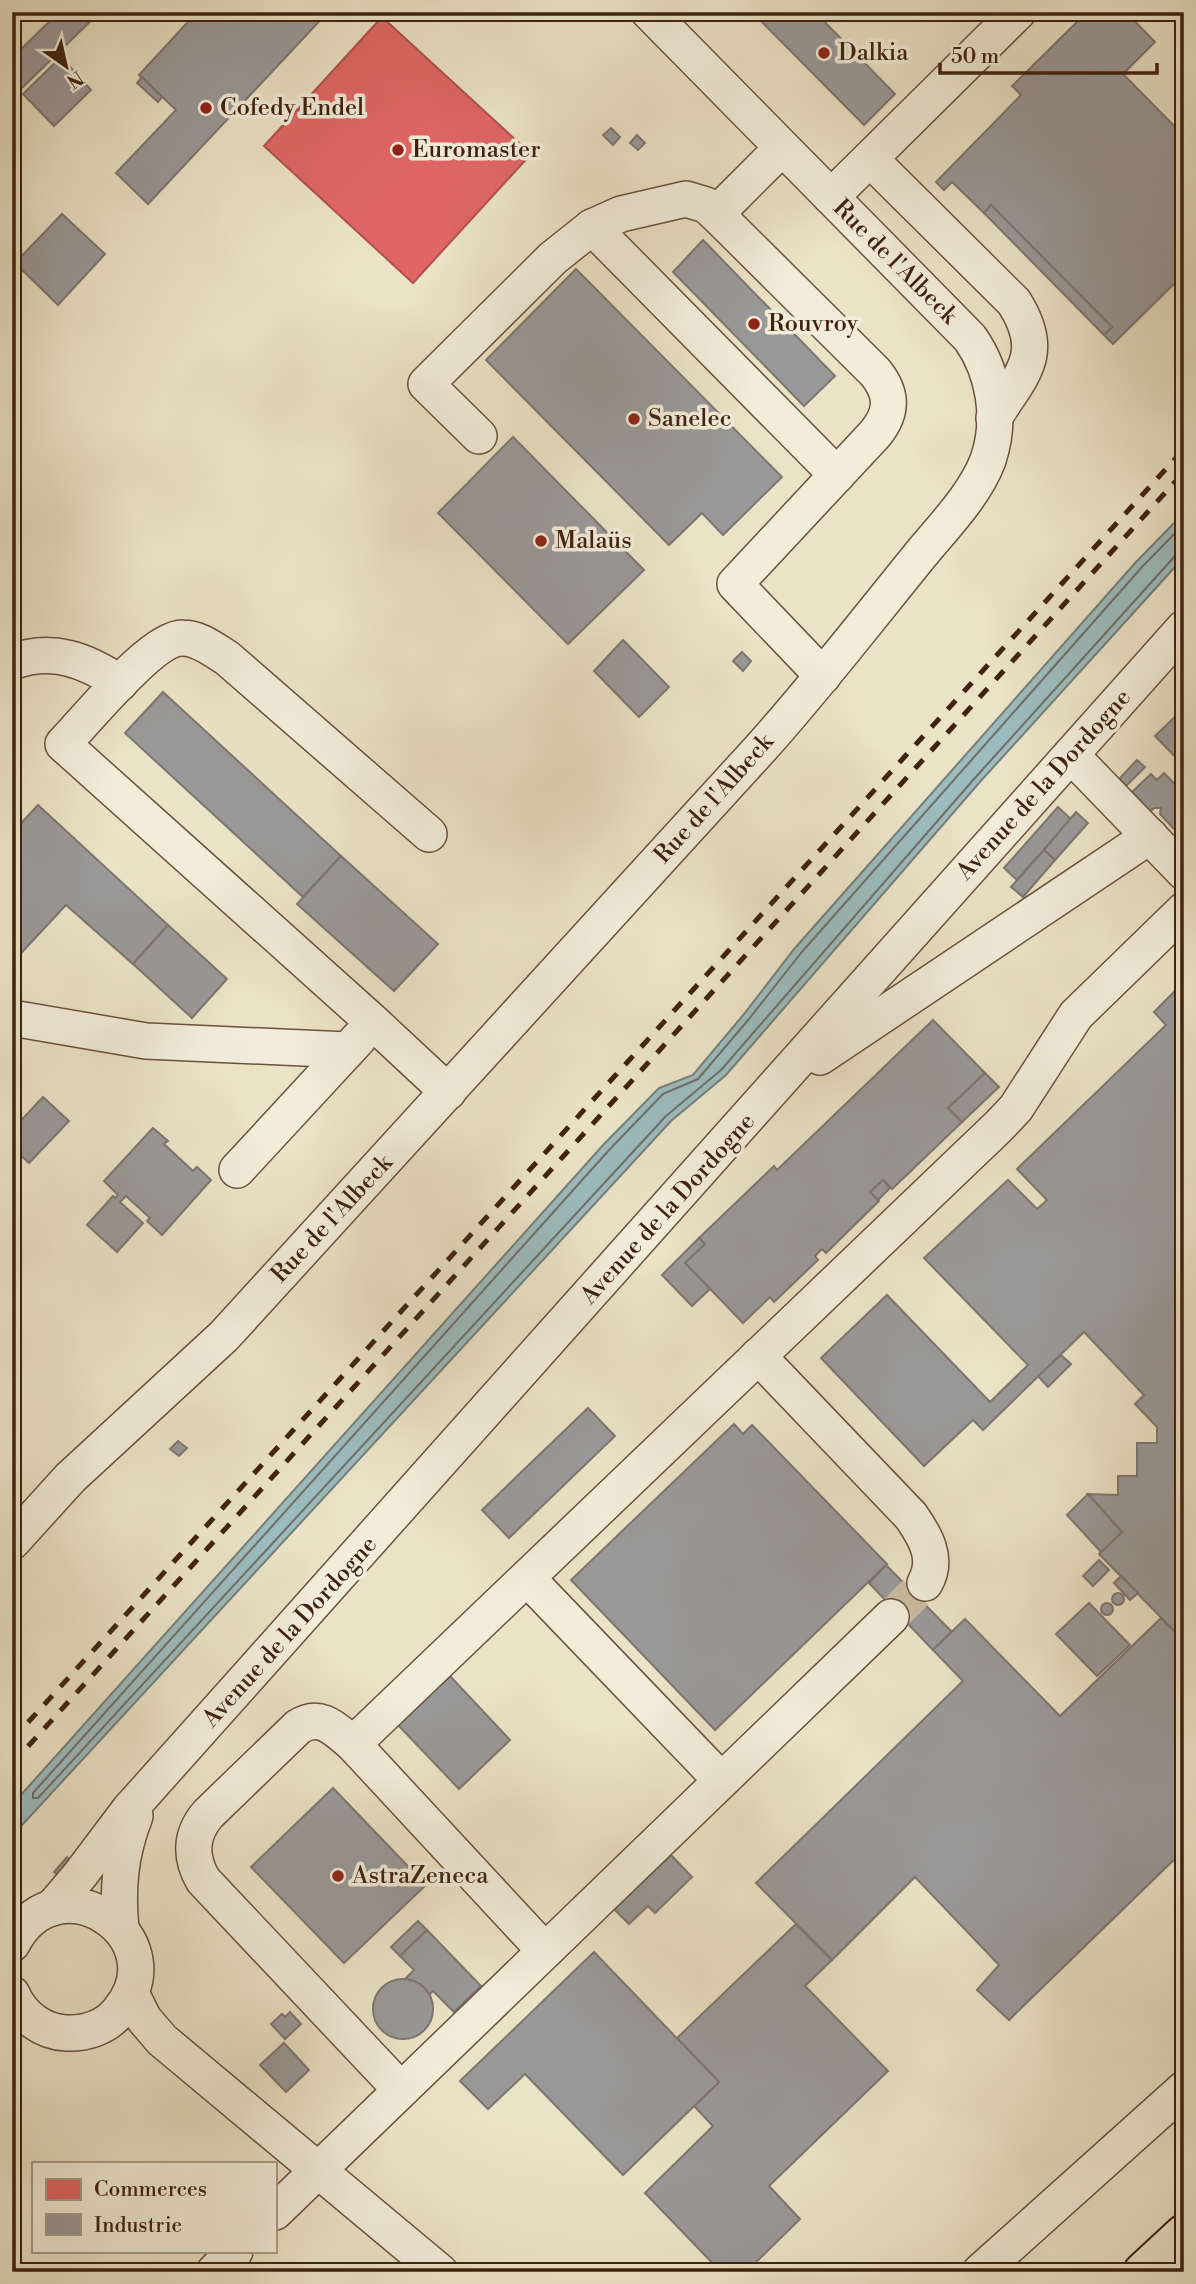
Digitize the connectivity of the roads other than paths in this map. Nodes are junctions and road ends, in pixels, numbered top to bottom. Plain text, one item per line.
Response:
1 (649, 12) edge
2 (1018, 12) edge
3 (782, 148) junction
4 (870, 159) junction
5 (831, 197) junction
6 (716, 214) junction
7 (592, 227) junction
8 (994, 418) junction
9 (478, 436) dead end
10 (837, 475) junction
11 (1184, 628) edge
12 (12, 662) edge
13 (823, 676) junction
14 (120, 684) junction
15 (1071, 755) junction
16 (429, 834) dead end
17 (1150, 836) junction
18 (1184, 872) edge
19 (1184, 910) edge
20 (12, 1018) edge
21 (374, 1023) junction
22 (348, 1050) junction
23 (779, 1084) junction
24 (448, 1092) junction
25 (237, 1170) dead end
26 (758, 1356) junction
27 (12, 1542) edge
28 (527, 1578) junction
29 (925, 1583) tunnel mouth
30 (891, 1617) tunnel mouth
31 (353, 1744) junction
32 (721, 1780) junction
33 (150, 1788) junction
34 (36, 1908) edge
35 (121, 1929) junction
36 (12, 1944) edge
37 (545, 1951) junction
38 (131, 1993) junction
39 (12, 1994) edge
40 (1184, 2089) edge
41 (401, 2090) junction
42 (318, 2170) junction
43 (276, 2211) edge
44 (1184, 2234) edge
45 (440, 2272) edge
46 (980, 2272) edge
47 (1143, 2272) edge

1 - 3 street, Rue de l'Albeck
2 - 4 street
3 - 5 street, Rue de l'Albeck
3 - 6 street
4 - 5 street
4 - 8 street
5 - 8 street, Rue de l'Albeck
6 - 7 street
6 - 10 street
7 - 9 street
7 - 10 street
8 - 13 street, Rue de l'Albeck
10 - 13 street
11 - 15 street, Avenue de la Dordogne
12 - 14 street
13 - 24 street, Rue de l'Albeck
14 - 16 street
14 - 21 street
15 - 17 street
15 - 23 street, Avenue de la Dordogne
17 - 18 street
17 - 23 street
19 - 26 street
20 - 22 street
21 - 22 street
21 - 24 street
22 - 25 street
23 - 33 street, Avenue de la Dordogne
24 - 27 street, Rue de l'Albeck
26 - 28 street
26 - 29 street
28 - 31 street
28 - 32 street
30 - 32 street
31 - 37 street
31 - 41 street
32 - 37 street
33 - 34 street, Avenue de la Dordogne
33 - 35 street, Avenue de la Dordogne
34 - 35 street
34 - 36 street, Avenue de la Dordogne
35 - 38 street
37 - 41 street
38 - 39 street
38 - 42 street
40 - 46 street
41 - 42 street
42 - 43 street
42 - 45 street
44 - 47 highway

